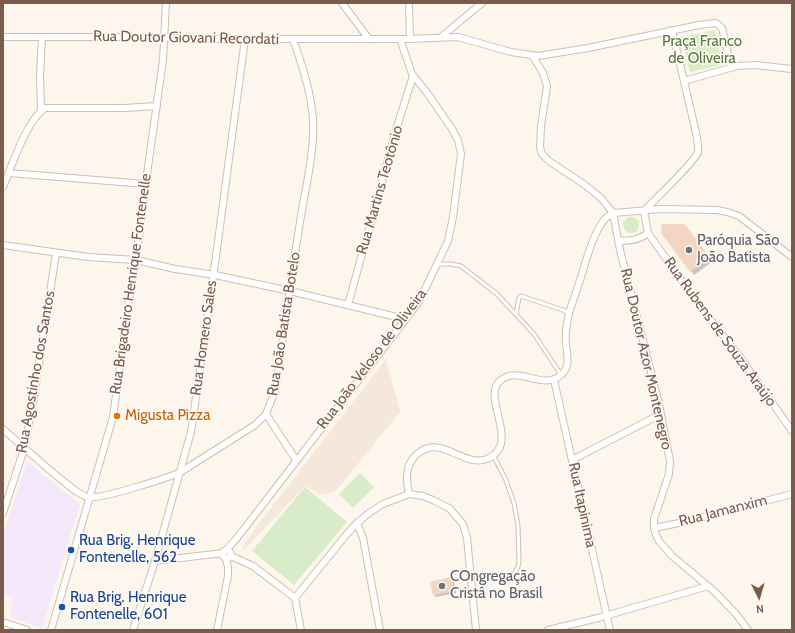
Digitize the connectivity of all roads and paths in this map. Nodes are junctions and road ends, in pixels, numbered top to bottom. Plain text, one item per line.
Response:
1 (166, 3) edge
2 (342, 3) edge
3 (409, 3) edge
4 (482, 3) edge
5 (672, 30) junction
6 (3, 37) edge
7 (42, 37) junction
8 (164, 37) junction
9 (441, 37) junction
10 (293, 39) junction
11 (369, 39) junction
12 (400, 39) junction
13 (410, 39) junction
14 (245, 40) junction
15 (532, 55) junction
16 (731, 67) junction
17 (792, 69) edge
18 (413, 76) junction
19 (684, 82) junction
20 (157, 106) junction
21 (41, 111) junction
22 (9, 173) junction
23 (146, 184) junction
24 (3, 187) edge
25 (644, 211) junction
26 (613, 213) junction
27 (648, 233) junction
28 (618, 240) junction
29 (3, 245) edge
30 (56, 253) junction
31 (792, 257) edge
32 (136, 260) junction
33 (438, 264) junction
34 (213, 275) junction
35 (290, 291) junction
36 (348, 305) junction
37 (570, 313) junction
38 (516, 314) junction
39 (405, 319) junction
40 (561, 375) junction
41 (554, 380) junction
42 (266, 414) junction
43 (661, 414) junction
44 (3, 429) edge
45 (792, 431) edge
46 (24, 449) junction
47 (493, 455) junction
48 (296, 460) junction
49 (572, 460) junction
50 (179, 473) junction
51 (408, 494) junction
52 (792, 494) edge
53 (90, 497) junction
54 (3, 513) edge
55 (357, 523) junction
56 (654, 528) junction
57 (225, 552) junction
58 (229, 558) junction
59 (155, 561) junction
60 (511, 579) dead end
61 (708, 586) junction
62 (295, 598) junction
63 (606, 615) junction
64 (3, 622) edge
65 (27, 630) edge
66 (51, 630) edge
67 (133, 630) edge
68 (218, 630) edge
69 (301, 630) edge
70 (380, 630) edge
71 (476, 630) edge
72 (548, 630) edge
73 (610, 630) edge
74 (748, 630) edge

1 - 8 street, Rua Brigadeiro Henrique Fontenelle
2 - 11 street
3 - 13 street
4 - 9 street
5 - 15 street
5 - 16 street
5 - 19 street
6 - 7 street, Rua Doutor Giovani Recordati
7 - 8 street, Rua Doutor Giovani Recordati
7 - 21 street
8 - 14 street, Rua Doutor Giovani Recordati
8 - 20 street, Rua Brigadeiro Henrique Fontenelle
9 - 13 street
9 - 15 street
10 - 11 street, Rua Doutor Giovani Recordati
10 - 14 street, Rua Doutor Giovani Recordati
10 - 35 street, Rua João Batista Botelo
11 - 12 street
12 - 13 street
12 - 18 street, Rua João Veloso de Oliveira
14 - 34 street, Rua Homero Sales
15 - 26 street
16 - 17 street
16 - 19 street
18 - 33 street, Rua João Veloso de Oliveira
18 - 36 street, Rua Martins Teotônio
19 - 25 street
20 - 21 street
20 - 23 street, Rua Brigadeiro Henrique Fontenelle
21 - 22 street
22 - 23 street
22 - 24 street
23 - 32 street, Rua Brigadeiro Henrique Fontenelle
25 - 26 street
25 - 27 street
25 - 31 street
26 - 28 street, Rua Doutor Azor Montenegro
26 - 37 street
27 - 28 street
27 - 45 street, Rua Rubens de Souza Araújo
28 - 43 street, Rua Doutor Azor Montenegro
29 - 30 street
30 - 32 street
30 - 46 street, Rua Agostinho dos Santos
32 - 34 street
32 - 53 street, Rua Brigadeiro Henrique Fontenelle
33 - 38 lane
33 - 39 street, Rua João Veloso de Oliveira
34 - 35 street
34 - 50 street, Rua Homero Sales
35 - 36 street
35 - 42 street, Rua João Batista Botelo
36 - 39 street
37 - 38 lane
37 - 40 street
38 - 40 lane
39 - 48 street, Rua João Veloso de Oliveira
40 - 41 street
41 - 47 street
41 - 49 street, Rua Itapinima
42 - 48 street
42 - 50 street, Rua João Batista Botelo
43 - 49 street
43 - 56 street, Rua Doutor Azor Montenegro
44 - 46 street
46 - 53 street
46 - 54 street, Rua Agostinho dos Santos
47 - 51 street
47 - 60 lane
48 - 57 street, Rua João Veloso de Oliveira
49 - 63 street, Rua Itapinima
50 - 53 street, Rua João Batista Botelo
50 - 59 street, Rua Homero Sales
51 - 55 street
51 - 71 street
52 - 56 street, Rua Jamanxim
53 - 66 street, Rua Brigadeiro Henrique Fontenelle
55 - 62 street
55 - 70 street
56 - 61 street
57 - 58 street
57 - 59 street
58 - 62 street
58 - 68 street
59 - 67 street, Rua Homero Sales
61 - 63 street
61 - 74 street
62 - 69 street
63 - 72 street
63 - 73 street, Rua Itapinima
64 - 65 street

